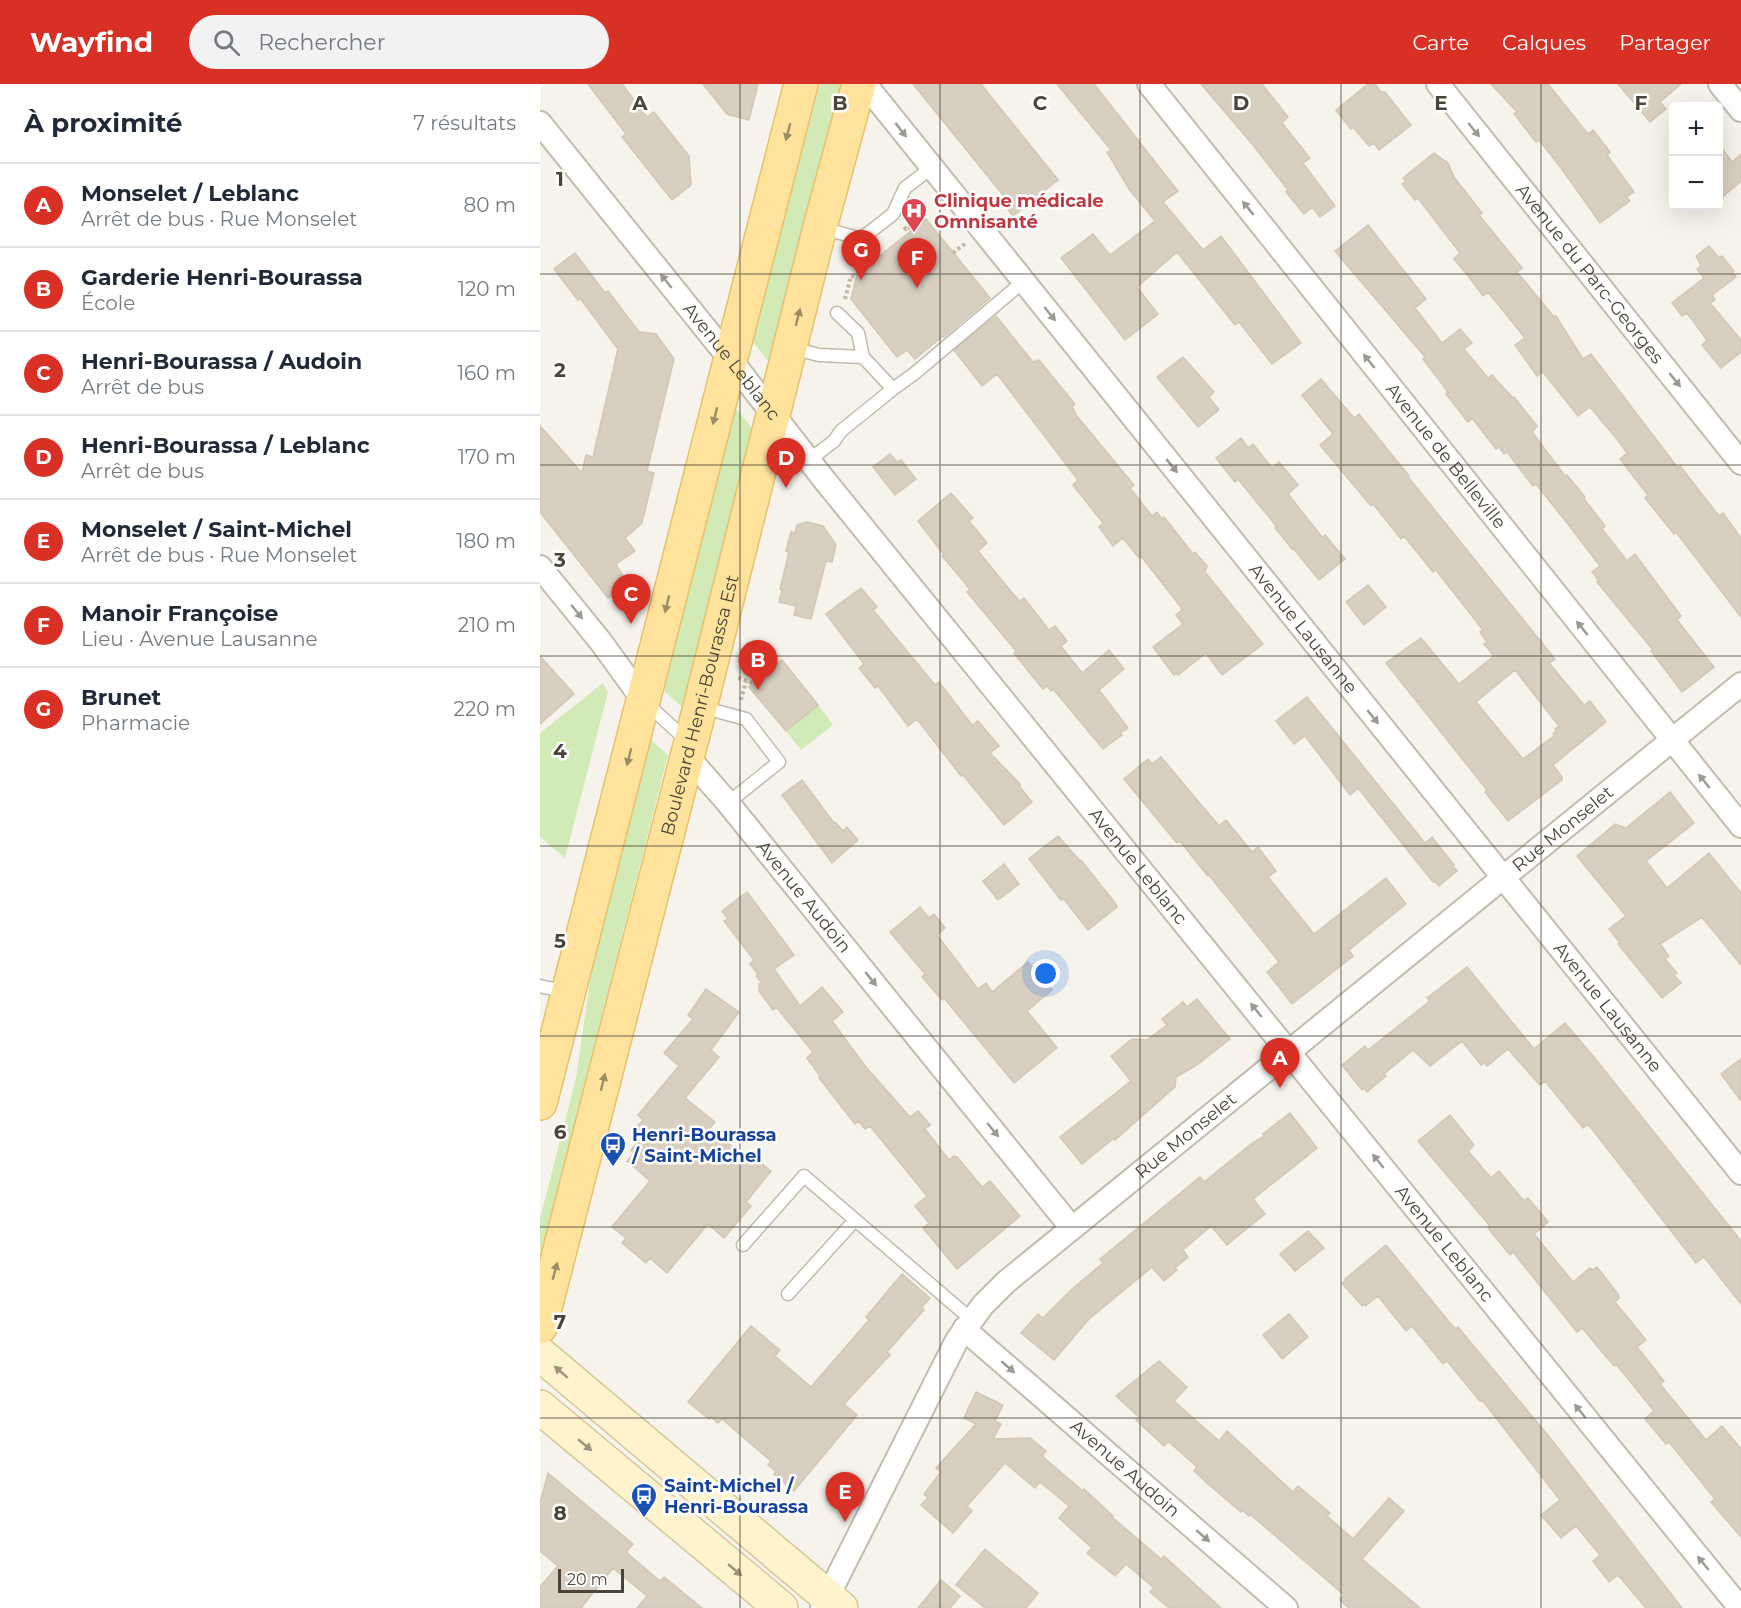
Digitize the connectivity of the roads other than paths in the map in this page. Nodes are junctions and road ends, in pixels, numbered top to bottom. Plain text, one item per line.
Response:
1 (801, 84) edge
2 (859, 84) edge
3 (865, 84) edge
4 (1149, 84) edge
5 (1437, 84) edge
6 (1720, 84) edge
7 (1741, 110) edge
8 (540, 123) edge
9 (931, 168) junction
10 (820, 227) junction
11 (1024, 282) junction
12 (837, 313) dead end
13 (790, 348) junction
14 (864, 357) junction
15 (730, 359) junction
16 (893, 388) junction
17 (773, 414) junction
18 (809, 460) junction
19 (1741, 463) edge
20 (540, 567) edge
21 (1741, 684) edge
22 (643, 700) junction
23 (700, 707) junction
24 (1672, 740) junction
25 (687, 756) junction
26 (728, 803) junction
27 (1741, 826) edge
28 (1503, 878) junction
29 (554, 989) edge
30 (547, 1047) edge
31 (1290, 1051) junction
32 (540, 1103) edge
33 (1741, 1173) edge
34 (855, 1220) junction
35 (1071, 1227) junction
36 (742, 1245) dead end
37 (788, 1294) dead end
38 (968, 1324) junction
39 (540, 1328) edge
40 (540, 1354) edge
41 (540, 1407) edge
42 (831, 1604) edge
43 (781, 1608) edge
44 (1286, 1608) edge
45 (1740, 1608) edge

1 -> 15 main road
2 - 10 main road, Boulevard Henri-Bourassa Est
3 -> 9 street, Avenue Lausanne
24 -> 4 street, Avenue de Belleville
5 -> 19 street, Avenue du Parc-Georges
6 - 7 street
15 -> 8 street, Avenue Leblanc
9 - 10 lane
9 - 11 street, Avenue Lausanne
13 -> 10 main road, Boulevard Henri-Bourassa Est
11 - 16 lane
11 -> 28 street, Avenue Lausanne
12 - 14 lane
13 - 14 lane
13 - 17 main road, Boulevard Henri-Bourassa Est
14 - 16 lane
15 - 17 street, Avenue Leblanc
15 -> 22 main road
16 - 18 lane
17 - 18 street, Avenue Leblanc
17 - 23 main road, Boulevard Henri-Bourassa Est
31 -> 18 street, Avenue Leblanc
20 -> 22 street, Avenue Audoin
21 - 24 street, Rue Monselet
22 - 25 lane, Avenue Audoin
22 -> 29 main road
23 - 25 main road, Boulevard Henri-Bourassa Est
23 - 26 lane
27 -> 24 street, Avenue de Belleville
24 - 28 street, Rue Monselet
25 - 26 street, Avenue Audoin
39 -> 25 main road, Boulevard Henri-Bourassa Est
26 -> 35 street, Avenue Audoin
28 - 31 street, Rue Monselet
28 - 33 street, Avenue Lausanne
29 - 30 main road
30 - 32 main road
31 - 35 street, Rue Monselet
45 -> 31 street, Avenue Leblanc
34 - 36 lane
34 - 37 lane
34 - 38 lane
35 - 38 street, Rue Monselet
38 - 42 street, Rue Monselet
38 -> 44 street, Avenue Audoin
42 -> 40 main road
41 -> 43 main road

